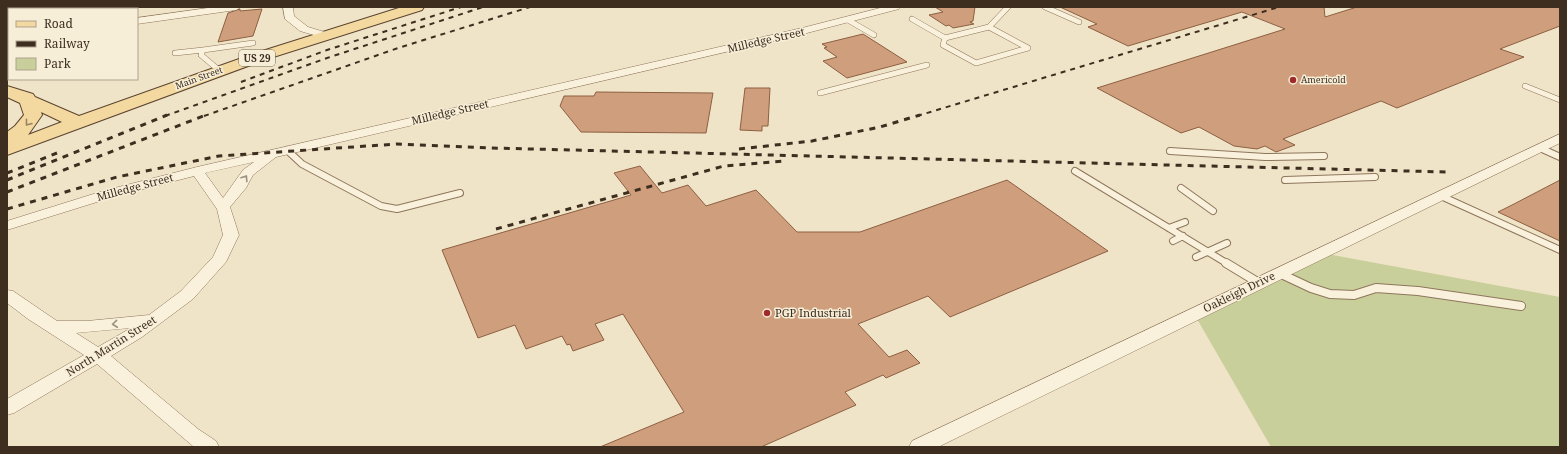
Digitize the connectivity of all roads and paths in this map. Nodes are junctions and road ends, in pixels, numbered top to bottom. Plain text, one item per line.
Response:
1 (236, 7) edge
2 (288, 7) edge
3 (416, 7) edge
4 (896, 7) edge
5 (1008, 7) edge
6 (1045, 7) edge
7 (912, 19) dead end
8 (848, 20) junction
9 (138, 21) edge
10 (1078, 22) dead end
11 (989, 27) junction
12 (324, 35) junction
13 (874, 35) dead end
14 (945, 38) junction
15 (253, 43) dead end
16 (203, 50) junction
17 (175, 53) dead end
18 (927, 65) dead end
19 (220, 71) junction
20 (1524, 86) dead end
21 (7, 91) edge
22 (820, 93) dead end
23 (27, 98) junction
24 (1560, 100) edge
25 (78, 122) junction
26 (1560, 138) edge
27 (7, 141) edge
28 (1540, 148) junction
29 (7, 149) edge
30 (287, 150) junction
31 (1170, 151) dead end
32 (273, 153) junction
33 (1324, 156) dead end
34 (1560, 157) edge
35 (197, 171) junction
36 (1075, 171) dead end
37 (1376, 177) dead end
38 (1285, 180) dead end
39 (1181, 188) dead end
40 (460, 193) dead end
41 (1441, 196) junction
42 (224, 207) junction
43 (1213, 211) dead end
44 (1185, 222) dead end
45 (7, 226) edge
46 (1169, 228) junction
47 (1182, 236) junction
48 (1173, 241) dead end
49 (1227, 243) dead end
50 (1560, 250) edge
51 (1208, 252) junction
52 (1196, 257) dead end
53 (1278, 273) junction
54 (1259, 283) junction
55 (7, 295) edge
56 (1520, 306) dead end
57 (154, 320) junction
58 (53, 327) junction
59 (98, 355) junction
60 (7, 408) edge
61 (209, 447) edge
62 (919, 447) edge

1 - 9 street
2 - 12 street
3 - 12 main road, Main Street / US 29
4 - 8 street, Milledge Street
5 - 11 lane
6 - 10 lane
7 - 14 lane
8 - 13 lane
8 - 30 street, Milledge Street
11 - 14 lane
11 - 14 lane
12 - 19 main road, Main Street / US 29
15 - 16 lane
16 - 17 lane
16 - 19 lane
18 - 22 lane
19 - 25 main road, Main Street / US 29
20 - 24 lane
21 - 23 main road
23 - 25 main road
23 -> 27 main road
25 - 29 main road, Main Street / US 29
26 - 28 street, Oakleigh Drive
28 - 34 lane
28 - 41 street, Oakleigh Drive
30 - 32 street, Milledge Street
30 - 40 lane
31 - 33 lane
32 - 35 street, Milledge Street
42 -> 32 street
35 - 42 street, North Martin Street
35 - 45 street, Milledge Street
36 - 46 lane
37 - 38 lane
39 - 43 lane
41 - 50 lane
41 - 53 street, Oakleigh Drive
42 - 57 street, North Martin Street
44 - 46 lane
46 - 47 lane
47 - 48 lane
47 - 51 lane
49 - 51 lane
51 - 52 lane
51 - 54 lane
53 - 54 street, Oakleigh Drive
53 - 56 lane
54 - 62 street, Oakleigh Drive
55 - 58 street
57 -> 58 street
57 - 59 street, North Martin Street
58 - 59 street
59 - 60 street, North Martin Street
59 - 61 street

